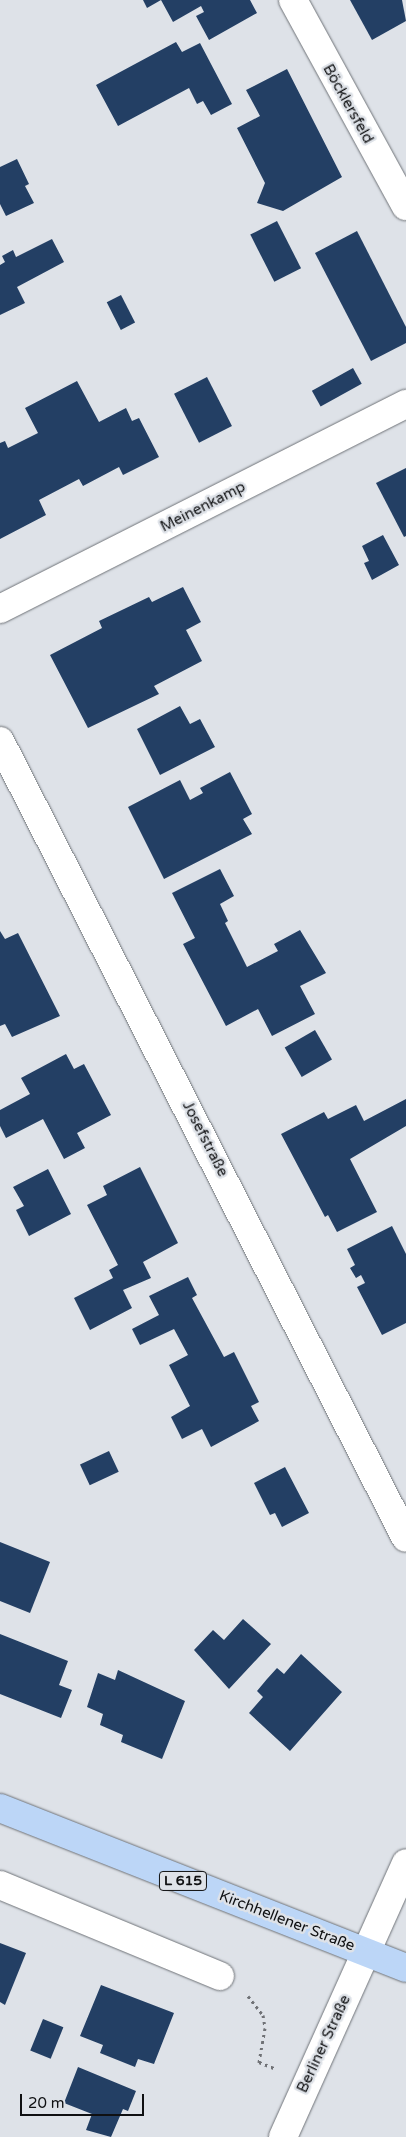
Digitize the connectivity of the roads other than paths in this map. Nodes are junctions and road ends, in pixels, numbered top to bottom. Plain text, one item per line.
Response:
1 (293, 0) edge
2 (406, 206) edge
3 (406, 404) edge
4 (0, 609) edge
5 (0, 741) edge
6 (406, 1538) edge
7 (0, 1808) edge
8 (406, 1863) edge
9 (0, 1885) edge
10 (367, 1952) junction
11 (406, 1968) edge
12 (220, 1976) road end
13 (283, 2137) edge

1 - 2 street, Böcklersfeld
3 - 4 street, Meinenkamp
5 - 6 street, Josefstraße
7 - 10 main road, Kirchhellener Straße / L 615
8 - 10 street
9 - 12 street
10 - 11 main road, Kirchhellener Straße / L 615
10 - 13 street, Berliner Straße

